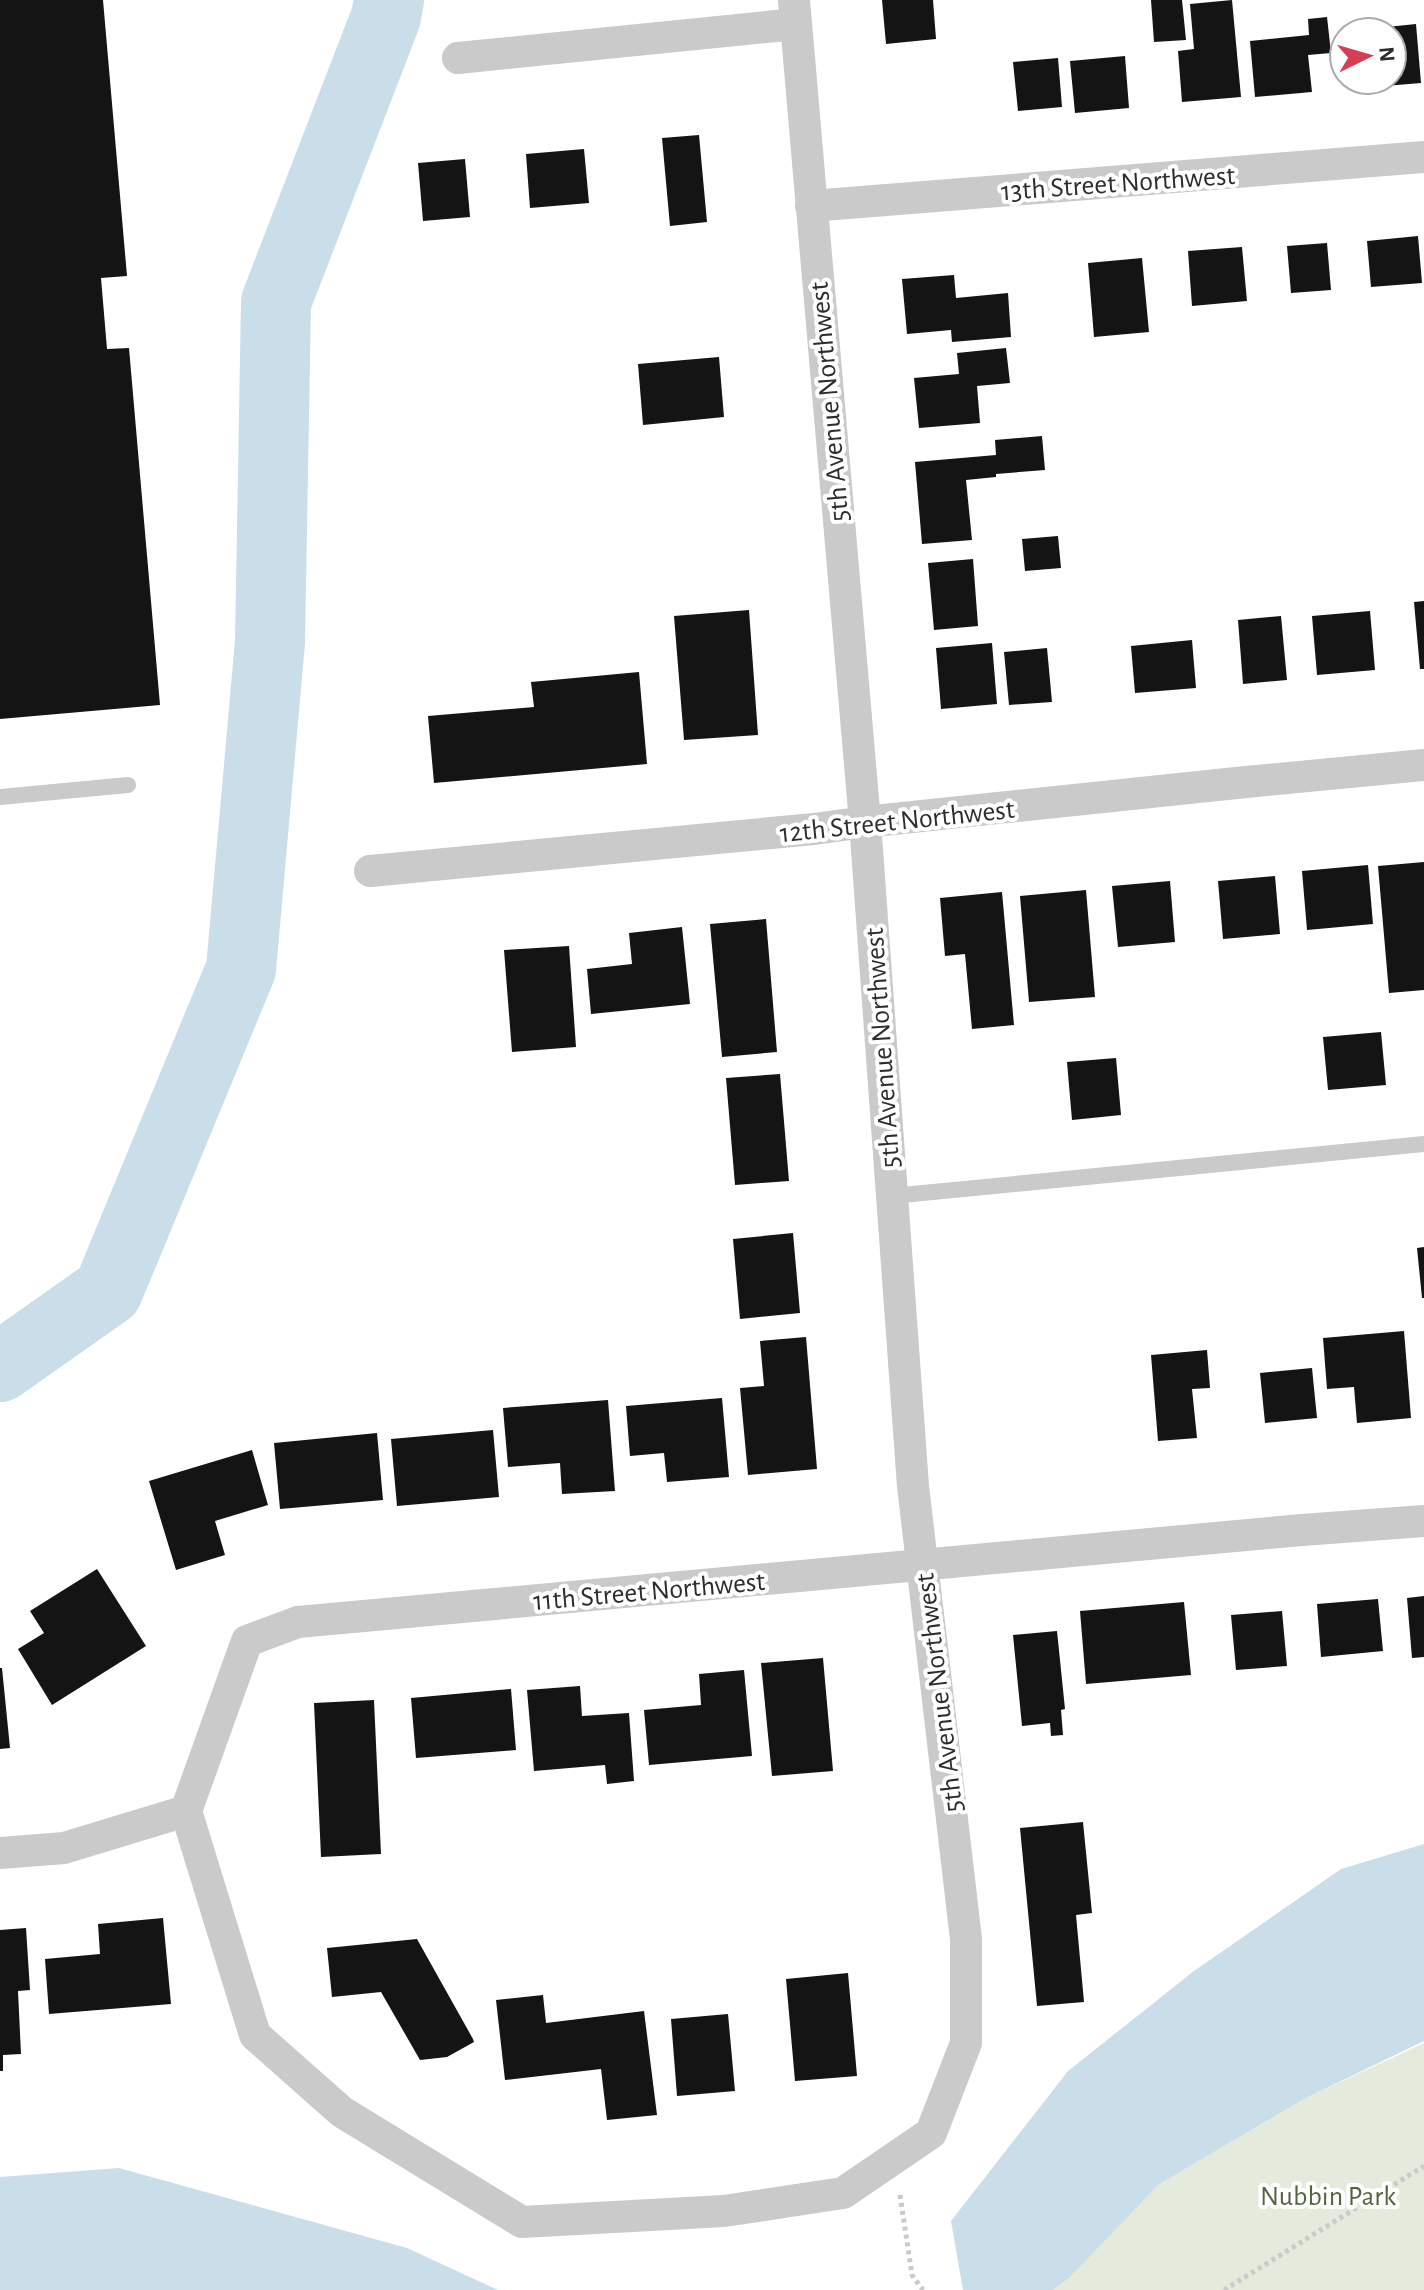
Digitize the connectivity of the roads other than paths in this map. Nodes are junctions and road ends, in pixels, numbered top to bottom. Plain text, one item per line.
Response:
1 (795, 12) edge
2 (458, 58) dead end
3 (1424, 157) edge
4 (811, 206) junction
5 (1424, 765) edge
6 (128, 785) dead end
7 (0, 797) edge
8 (865, 822) junction
9 (370, 871) dead end
10 (1424, 1144) edge
11 (892, 1196) junction
12 (1424, 1521) edge
13 (923, 1565) junction
14 (186, 1811) junction
15 (0, 1853) edge

1 - 2 street
1 - 4 street, 5th Avenue Northwest
3 - 4 street, 13th Street Northwest
4 - 8 street, 5th Avenue Northwest
5 - 8 street, 12th Street Northwest
6 - 7 lane
8 - 9 street, 12th Street Northwest
8 - 11 street, 5th Avenue Northwest
10 - 11 lane
11 - 13 street, 5th Avenue Northwest
12 - 13 street, 11th Street Northwest
13 - 14 street, 11th Street Northwest
13 - 14 street, 5th Avenue Northwest
14 - 15 street

